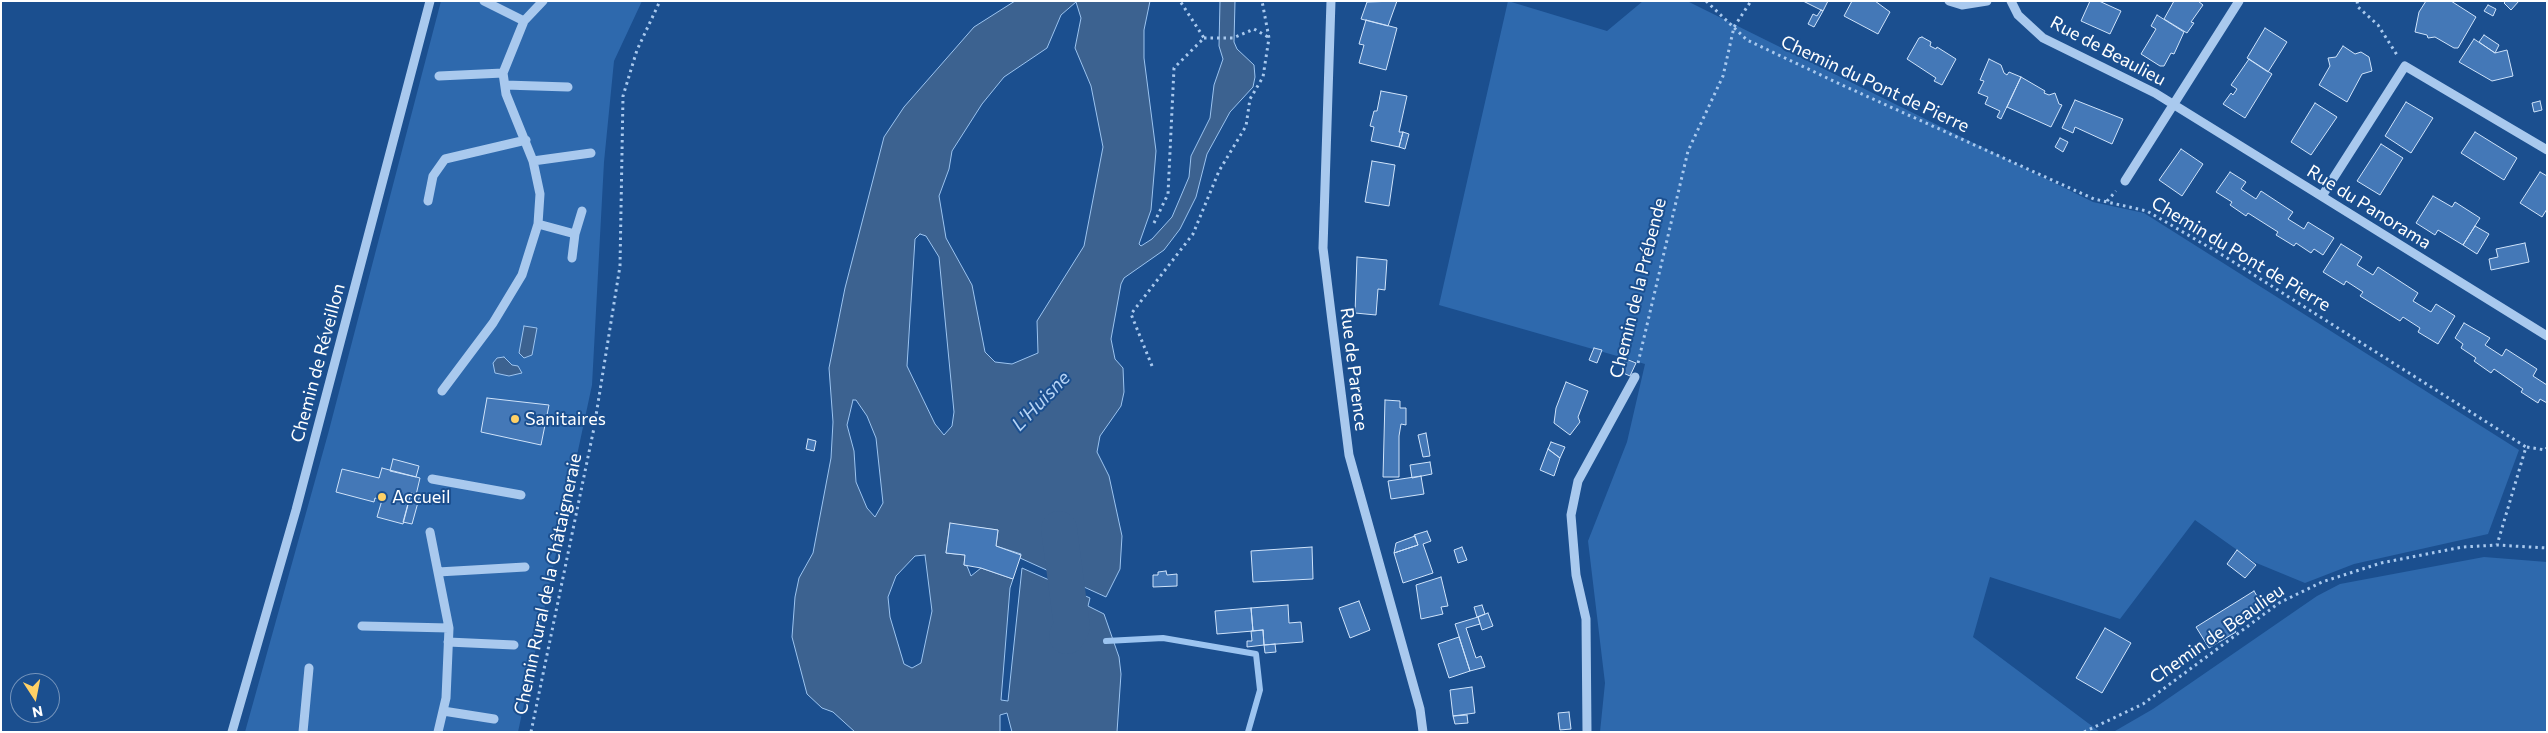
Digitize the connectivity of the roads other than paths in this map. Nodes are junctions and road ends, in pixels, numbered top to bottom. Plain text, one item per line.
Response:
1 (430, 1) edge
2 (484, 1) edge
3 (543, 1) edge
4 (1331, 1) edge
5 (1948, 1) edge
6 (1987, 1) edge
7 (2011, 1) edge
8 (2239, 1) edge
9 (524, 21) junction
10 (503, 73) junction
11 (439, 76) dead end
12 (505, 84) junction
13 (568, 87) dead end
14 (2174, 105) junction
15 (526, 140) junction
16 (2547, 150) edge
17 (591, 153) dead end
18 (533, 161) junction
19 (2125, 181) dead end
20 (2322, 196) junction
21 (428, 201) dead end
22 (582, 211) dead end
23 (538, 224) junction
24 (576, 234) junction
25 (572, 258) dead end
26 (2547, 336) edge
27 (1635, 377) road end
28 (442, 391) dead end
29 (432, 479) dead end
30 (521, 495) dead end
31 (430, 532) dead end
32 (525, 567) dead end
33 (438, 572) junction
34 (362, 626) dead end
35 (449, 628) junction
36 (448, 642) junction
37 (514, 645) dead end
38 (309, 668) dead end
39 (443, 711) junction
40 (494, 719) dead end
41 (232, 732) edge
42 (303, 732) edge
43 (438, 732) edge
44 (1423, 732) edge
45 (1587, 732) edge

1 - 41 street, Chemin de Réveillon
2 - 9 street
3 - 9 street
4 - 44 street, Rue de Parence
5 - 6 street
7 - 14 street, Rue de Beaulieu
8 - 14 street, Rue de Beaulieu
9 - 10 street
10 - 11 street
10 - 12 street
12 - 13 street
12 - 15 street
14 - 19 street, Rue de Beaulieu
14 - 20 street, Rue du Panorama
15 - 18 street
15 - 21 street
16 - 20 street
17 - 18 street
18 - 23 street
20 - 26 street, Rue du Panorama
22 - 24 street
23 - 24 street
23 - 28 street
24 - 25 street
27 - 45 street, Chemin de la Prébende
29 - 30 street
31 - 33 street
32 - 33 street
33 - 35 street
34 - 35 street
35 - 36 street
36 - 37 street
36 - 39 street
38 - 42 street
39 - 40 street
39 - 43 street

